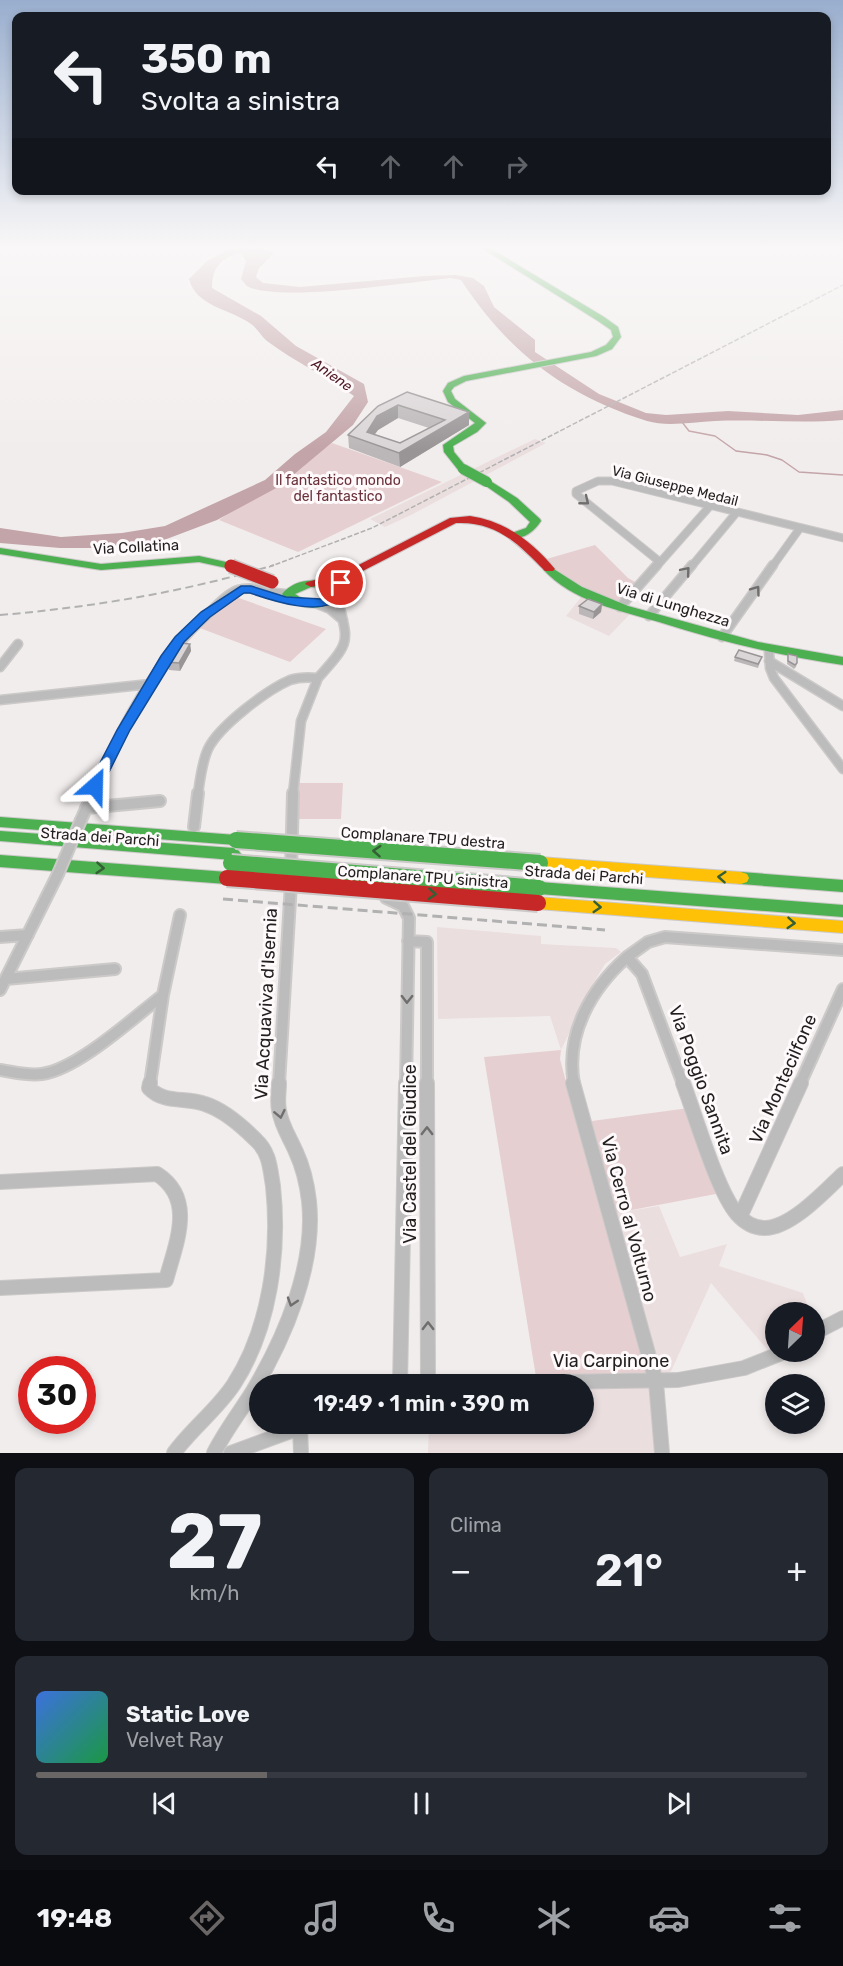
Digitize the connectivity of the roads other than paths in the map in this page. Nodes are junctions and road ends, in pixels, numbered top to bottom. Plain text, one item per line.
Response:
1 (594, 315) edge
2 (710, 506) junction
3 (736, 513) junction
4 (800, 528) junction
5 (513, 536) junction
6 (843, 538) edge
7 (0, 551) edge
8 (660, 562) junction
9 (347, 575) junction
10 (251, 589) junction
11 (297, 591) junction
12 (336, 592) junction
13 (315, 603) junction
14 (620, 607) junction
15 (649, 616) junction
16 (344, 620) junction
17 (722, 638) junction
18 (18, 644) dead end
19 (769, 656) junction
20 (843, 661) edge
21 (0, 666) edge
22 (318, 678) junction
23 (150, 684) junction
24 (0, 700) edge
25 (843, 706) edge
26 (843, 770) edge
27 (160, 801) dead end
28 (86, 808) junction
29 (0, 822) edge
30 (194, 827) dead end
31 (0, 836) edge
32 (0, 845) edge
33 (232, 859) junction
34 (0, 861) edge
35 (539, 876) junction
36 (843, 886) edge
37 (291, 888) junction
38 (843, 901) edge
39 (843, 911) edge
40 (180, 915) dead end
41 (843, 927) edge
42 (28, 935) junction
43 (0, 937) edge
44 (408, 941) junction
45 (843, 950) edge
46 (627, 957) junction
47 (116, 969) dead end
48 (3, 985) edge
49 (843, 989) edge
50 (163, 995) junction
51 (0, 1070) edge
52 (843, 1174) edge
53 (0, 1182) edge
54 (740, 1217) junction
55 (0, 1288) edge
56 (843, 1318) edge
57 (825, 1327) edge
58 (765, 1361) edge
59 (400, 1374) edge
60 (428, 1374) edge
61 (594, 1381) edge
62 (656, 1382) junction
63 (283, 1434) edge
64 (304, 1434) edge
65 (662, 1449) edge
66 (174, 1453) edge
67 (214, 1453) edge
68 (231, 1453) edge
69 (302, 1453) edge

1 - 5 main road, bridge
2 - 3 street, Via Giuseppe Medail
2 - 8 street
2 -> 8 street, Via Giuseppe Medail
3 - 4 street, Via Giuseppe Medail
15 -> 3 street
4 - 6 street, Via Giuseppe Medail
17 -> 4 street
5 - 9 main road, Via Collatina
5 - 14 main road, Via di Lunghezza
7 - 11 main road, Via Collatina, bridge
8 - 14 street
9 - 11 main road, Via Collatina
9 - 12 main road, Via Collatina
10 - 11 street
10 - 11 street
10 - 23 street
11 - 12 main road
11 - 13 main road
12 - 13 main road
12 - 16 street
13 - 16 street
14 - 15 main road, Via di Lunghezza
15 - 17 main road, Via di Lunghezza
16 - 22 street, Via Acquaviva d'Isernia
17 - 19 main road, Via di Lunghezza
18 - 21 street
19 - 20 main road, Via di Lunghezza
19 - 25 street
19 - 26 street
22 - 30 street
22 - 37 street, Via Acquaviva d'Isernia
23 - 24 street
23 - 28 street
27 - 28 street
28 - 42 street, bridge
35 -> 29 main road, Complanare TPU destra, bridge
31 - 33 main road, Strada dei Parchi
32 - 33 main road, Strada dei Parchi
33 - 35 main road, Strada dei Parchi
34 -> 41 main road, Complanare TPU sinistra, bridge
36 -> 35 main road, Complanare TPU destra
35 - 38 main road, Strada dei Parchi
35 - 39 main road, Strada dei Parchi
37 - 44 street, Via Castel del Giudice
37 -> 67 street, Via Acquaviva d'Isernia
40 - 50 street
42 - 43 street
42 - 48 street
44 -> 59 street, Via Castel del Giudice
60 -> 44 street, Via Castel del Giudice
45 - 46 street
46 - 54 street, Via Poggio Sannita
46 - 62 street, Via Cerro al Volturno
47 - 48 street
49 - 54 street, Via Montecilfone
50 - 51 street
50 - 66 street
52 - 54 street
53 - 55 street
56 - 57 street
58 - 62 street, Via Carpinone
61 - 62 street, Via Carpinone
62 - 65 street, Via Cerro al Volturno
63 - 68 street
64 - 69 street

